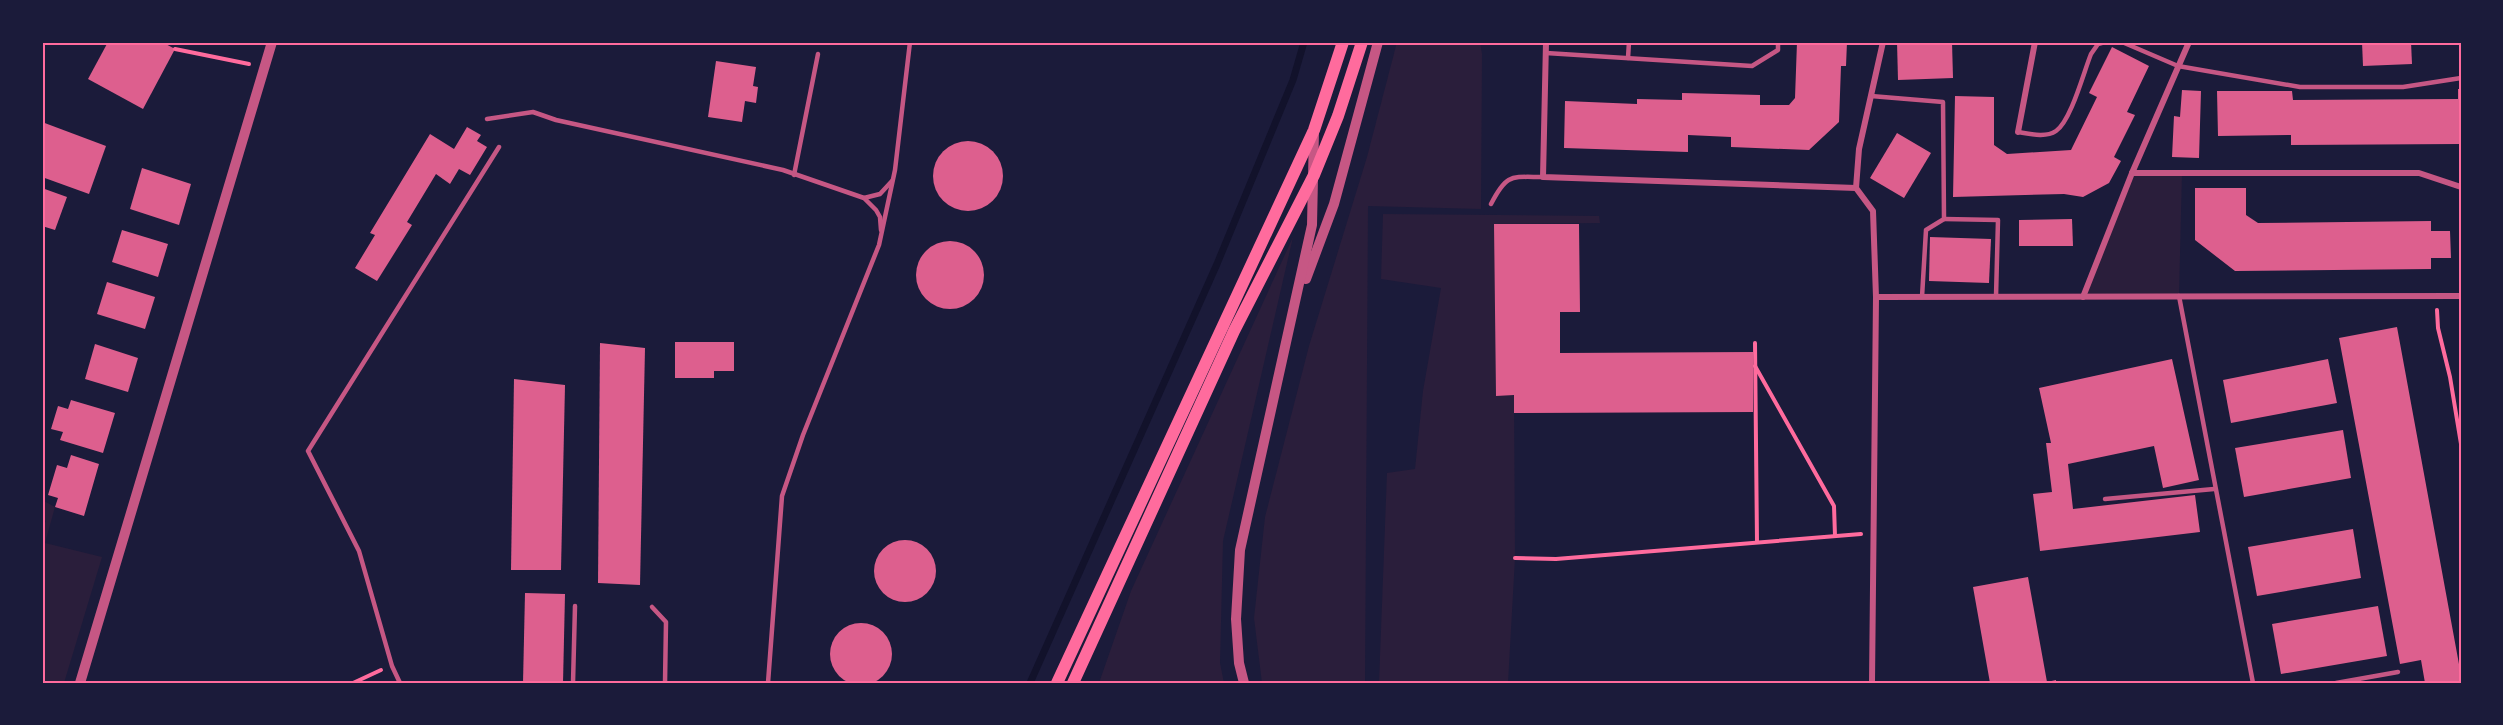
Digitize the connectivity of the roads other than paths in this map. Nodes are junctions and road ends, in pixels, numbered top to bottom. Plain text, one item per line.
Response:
1 (272, 42) edge
2 (910, 42) edge
3 (1343, 42) edge
4 (1362, 42) edge
5 (1378, 42) edge
6 (1546, 42) edge
7 (1629, 42) edge
8 (1778, 42) edge
9 (1883, 42) edge
10 (2035, 42) edge
11 (2105, 42) edge
12 (2122, 42) edge
13 (2189, 42) edge
14 (1546, 53) junction
15 (818, 54) dead end
16 (1628, 58) junction
17 (2178, 66) junction
18 (2461, 78) edge
19 (1871, 96) junction
20 (487, 119) dead end
21 (1314, 130) junction
22 (2018, 132) joint
23 (499, 147) dead end
24 (895, 170) junction
25 (2132, 173) junction
26 (794, 175) junction
27 (1314, 175) junction
28 (1543, 177) junction
29 (2461, 187) edge
30 (1856, 188) junction
31 (856, 196) junction
32 (1491, 204) dead end
33 (1944, 219) junction
34 (879, 245) junction
35 (2179, 296) junction
36 (2461, 296) edge
37 (1876, 297) junction
38 (1922, 297) junction
39 (1996, 297) junction
40 (2082, 297) junction
41 (1292, 316) junction
42 (2214, 489) junction
43 (2105, 499) dead end
44 (575, 606) dead end
45 (652, 607) dead end
46 (2398, 672) dead end
47 (80, 683) edge
48 (400, 683) edge
49 (573, 683) edge
50 (665, 683) edge
51 (768, 683) edge
52 (1058, 683) edge
53 (1073, 683) edge
54 (1244, 683) edge
55 (1872, 683) edge
56 (2253, 683) edge
57 (2336, 683) edge

1 - 47 street
2 - 24 lane
3 - 21 main road
4 - 27 main road
5 - 41 street
6 - 14 street
7 - 16 lane
8 - 16 lane
9 - 19 street
10 - 22 street
11 - 22 lane
12 - 17 lane
13 - 17 street
14 - 16 lane
14 - 28 street
15 - 26 lane
17 - 18 lane
17 - 25 street
19 - 30 street
19 - 33 lane
20 - 26 lane
21 - 27 street
21 - 52 main road
23 - 48 lane
24 - 31 lane
24 - 34 lane
25 - 29 street
25 - 40 street
26 - 31 lane
27 - 41 street
27 - 53 main road
28 - 30 street
28 - 32 lane
30 - 37 street
31 - 34 lane
33 - 38 lane
33 - 39 lane
34 - 51 lane
35 - 36 street
35 - 40 street
35 - 42 lane
37 - 38 street
37 - 55 street
38 - 39 street
39 - 40 street
41 - 54 street
42 - 43 lane
42 - 56 lane
44 - 49 lane
45 - 50 lane
46 - 57 lane

